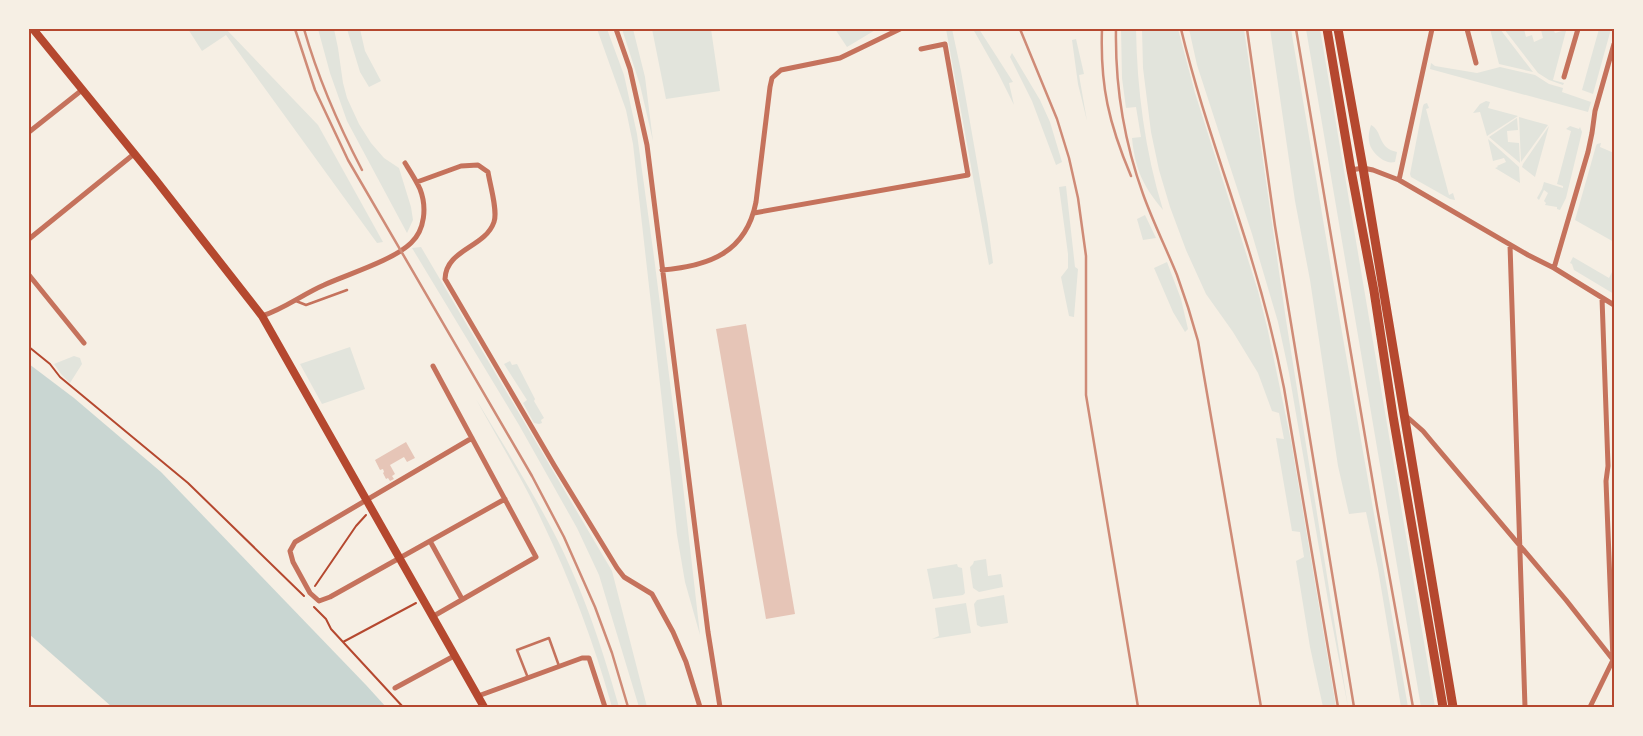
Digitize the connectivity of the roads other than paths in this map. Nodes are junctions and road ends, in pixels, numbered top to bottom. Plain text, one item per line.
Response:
1 (33, 29) edge
2 (616, 29) edge
3 (900, 29) edge
4 (1327, 29) edge
5 (1338, 29) edge
6 (1432, 29) edge
7 (1467, 29) edge
8 (1578, 29) edge
9 (1614, 44) edge
10 (921, 49) dead end
11 (1476, 63) dead end
12 (1564, 77) dead end
13 (82, 90) junction
14 (29, 132) edge
15 (134, 154) junction
16 (405, 163) dead end
17 (1363, 168) junction
18 (1351, 170) junction
19 (1399, 180) junction
20 (416, 182) junction
21 (754, 213) junction
22 (29, 239) edge
23 (1510, 244) junction
24 (1554, 268) junction
25 (662, 270) junction
26 (29, 275) edge
27 (347, 290) dead end
28 (1602, 298) junction
29 (294, 301) junction
30 (1614, 305) edge
31 (262, 316) junction
32 (84, 342) dead end
33 (433, 366) dead end
34 (1403, 414) junction
35 (472, 438) junction
36 (505, 499) junction
37 (366, 500) junction
38 (430, 541) junction
39 (1519, 546) junction
40 (399, 559) junction
41 (462, 600) junction
42 (432, 617) junction
43 (454, 656) junction
44 (1614, 661) edge
45 (559, 666) junction
46 (528, 678) junction
47 (395, 688) dead end
48 (478, 696) junction
49 (484, 707) edge
50 (605, 707) edge
51 (700, 707) edge
52 (720, 707) edge
53 (1443, 707) edge
54 (1453, 707) edge
55 (1525, 707) edge
56 (1590, 707) edge

1 - 13 main road
2 - 25 street
3 - 21 street
4 - 18 main road
5 - 17 main road
6 - 19 street
7 - 11 street
8 - 12 street
9 - 24 street
10 - 21 street
13 - 14 street
13 - 15 main road
15 - 22 street
15 - 31 main road
16 - 20 street
17 - 18 street
17 - 19 street
17 - 34 main road
18 - 53 main road
19 - 23 street
20 - 29 street
20 - 51 street
21 - 25 street
23 - 24 street
23 - 39 street
24 - 28 street
25 - 52 street
26 - 32 street
27 - 29 lane
28 - 30 street
28 - 44 street
29 - 31 street
31 - 37 main road
33 - 35 street
34 - 39 street
34 - 54 main road
35 - 36 street
35 - 37 street
36 - 38 street
36 - 41 street
37 - 40 main road
37 - 40 street
38 - 40 street
38 - 41 street
39 - 44 street
39 - 55 street
40 - 42 main road
41 - 42 street
42 - 43 main road
43 - 47 street
43 - 48 main road
44 - 56 street
45 - 46 street
45 - 46 lane
45 - 50 street
46 - 48 street
48 - 49 main road

